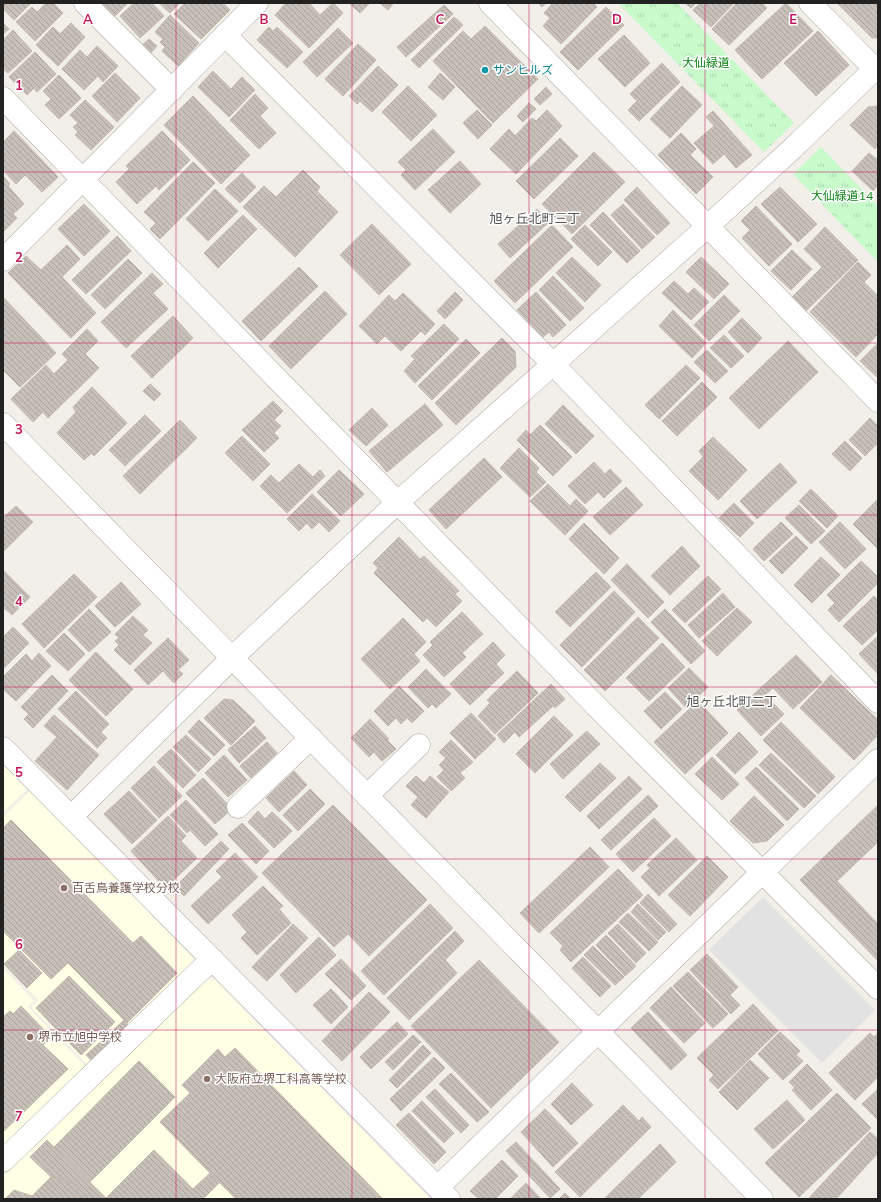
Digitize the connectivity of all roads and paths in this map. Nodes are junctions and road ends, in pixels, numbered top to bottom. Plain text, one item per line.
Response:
1 (85, 3) edge
2 (490, 3) edge
3 (810, 3) edge
4 (255, 4) edge
5 (225, 35) junction
6 (877, 69) edge
7 (172, 90) junction
8 (3, 98) edge
9 (84, 181) junction
10 (707, 227) junction
11 (3, 260) edge
12 (553, 364) junction
13 (878, 401) edge
14 (3, 424) edge
15 (397, 503) junction
16 (233, 657) junction
17 (878, 702) edge
18 (311, 738) junction
19 (419, 745) dead end
20 (3, 748) edge
21 (878, 760) edge
22 (367, 796) junction
23 (238, 806) dead end
24 (71, 817) junction
25 (762, 872) junction
26 (212, 959) junction
27 (878, 988) edge
28 (599, 1031) junction
29 (3, 1161) edge
30 (444, 1193) edge
31 (762, 1199) edge

1 - 7 street
2 - 10 street
3 - 6 street
4 - 5 street
5 - 7 street
5 - 12 street
6 - 10 street
7 - 9 street
8 - 9 street
9 - 11 street
9 - 15 street
10 - 12 street
10 - 13 street
12 - 15 street
12 - 17 street
14 - 16 street
15 - 16 street
15 - 25 street
16 - 18 street
16 - 24 street
18 - 22 street
18 - 23 street
19 - 22 street
20 - 24 street
21 - 25 street
22 - 28 street
24 - 26 street
25 - 27 street
25 - 28 street
26 - 29 street
26 - 30 street
28 - 30 street
28 - 31 street

